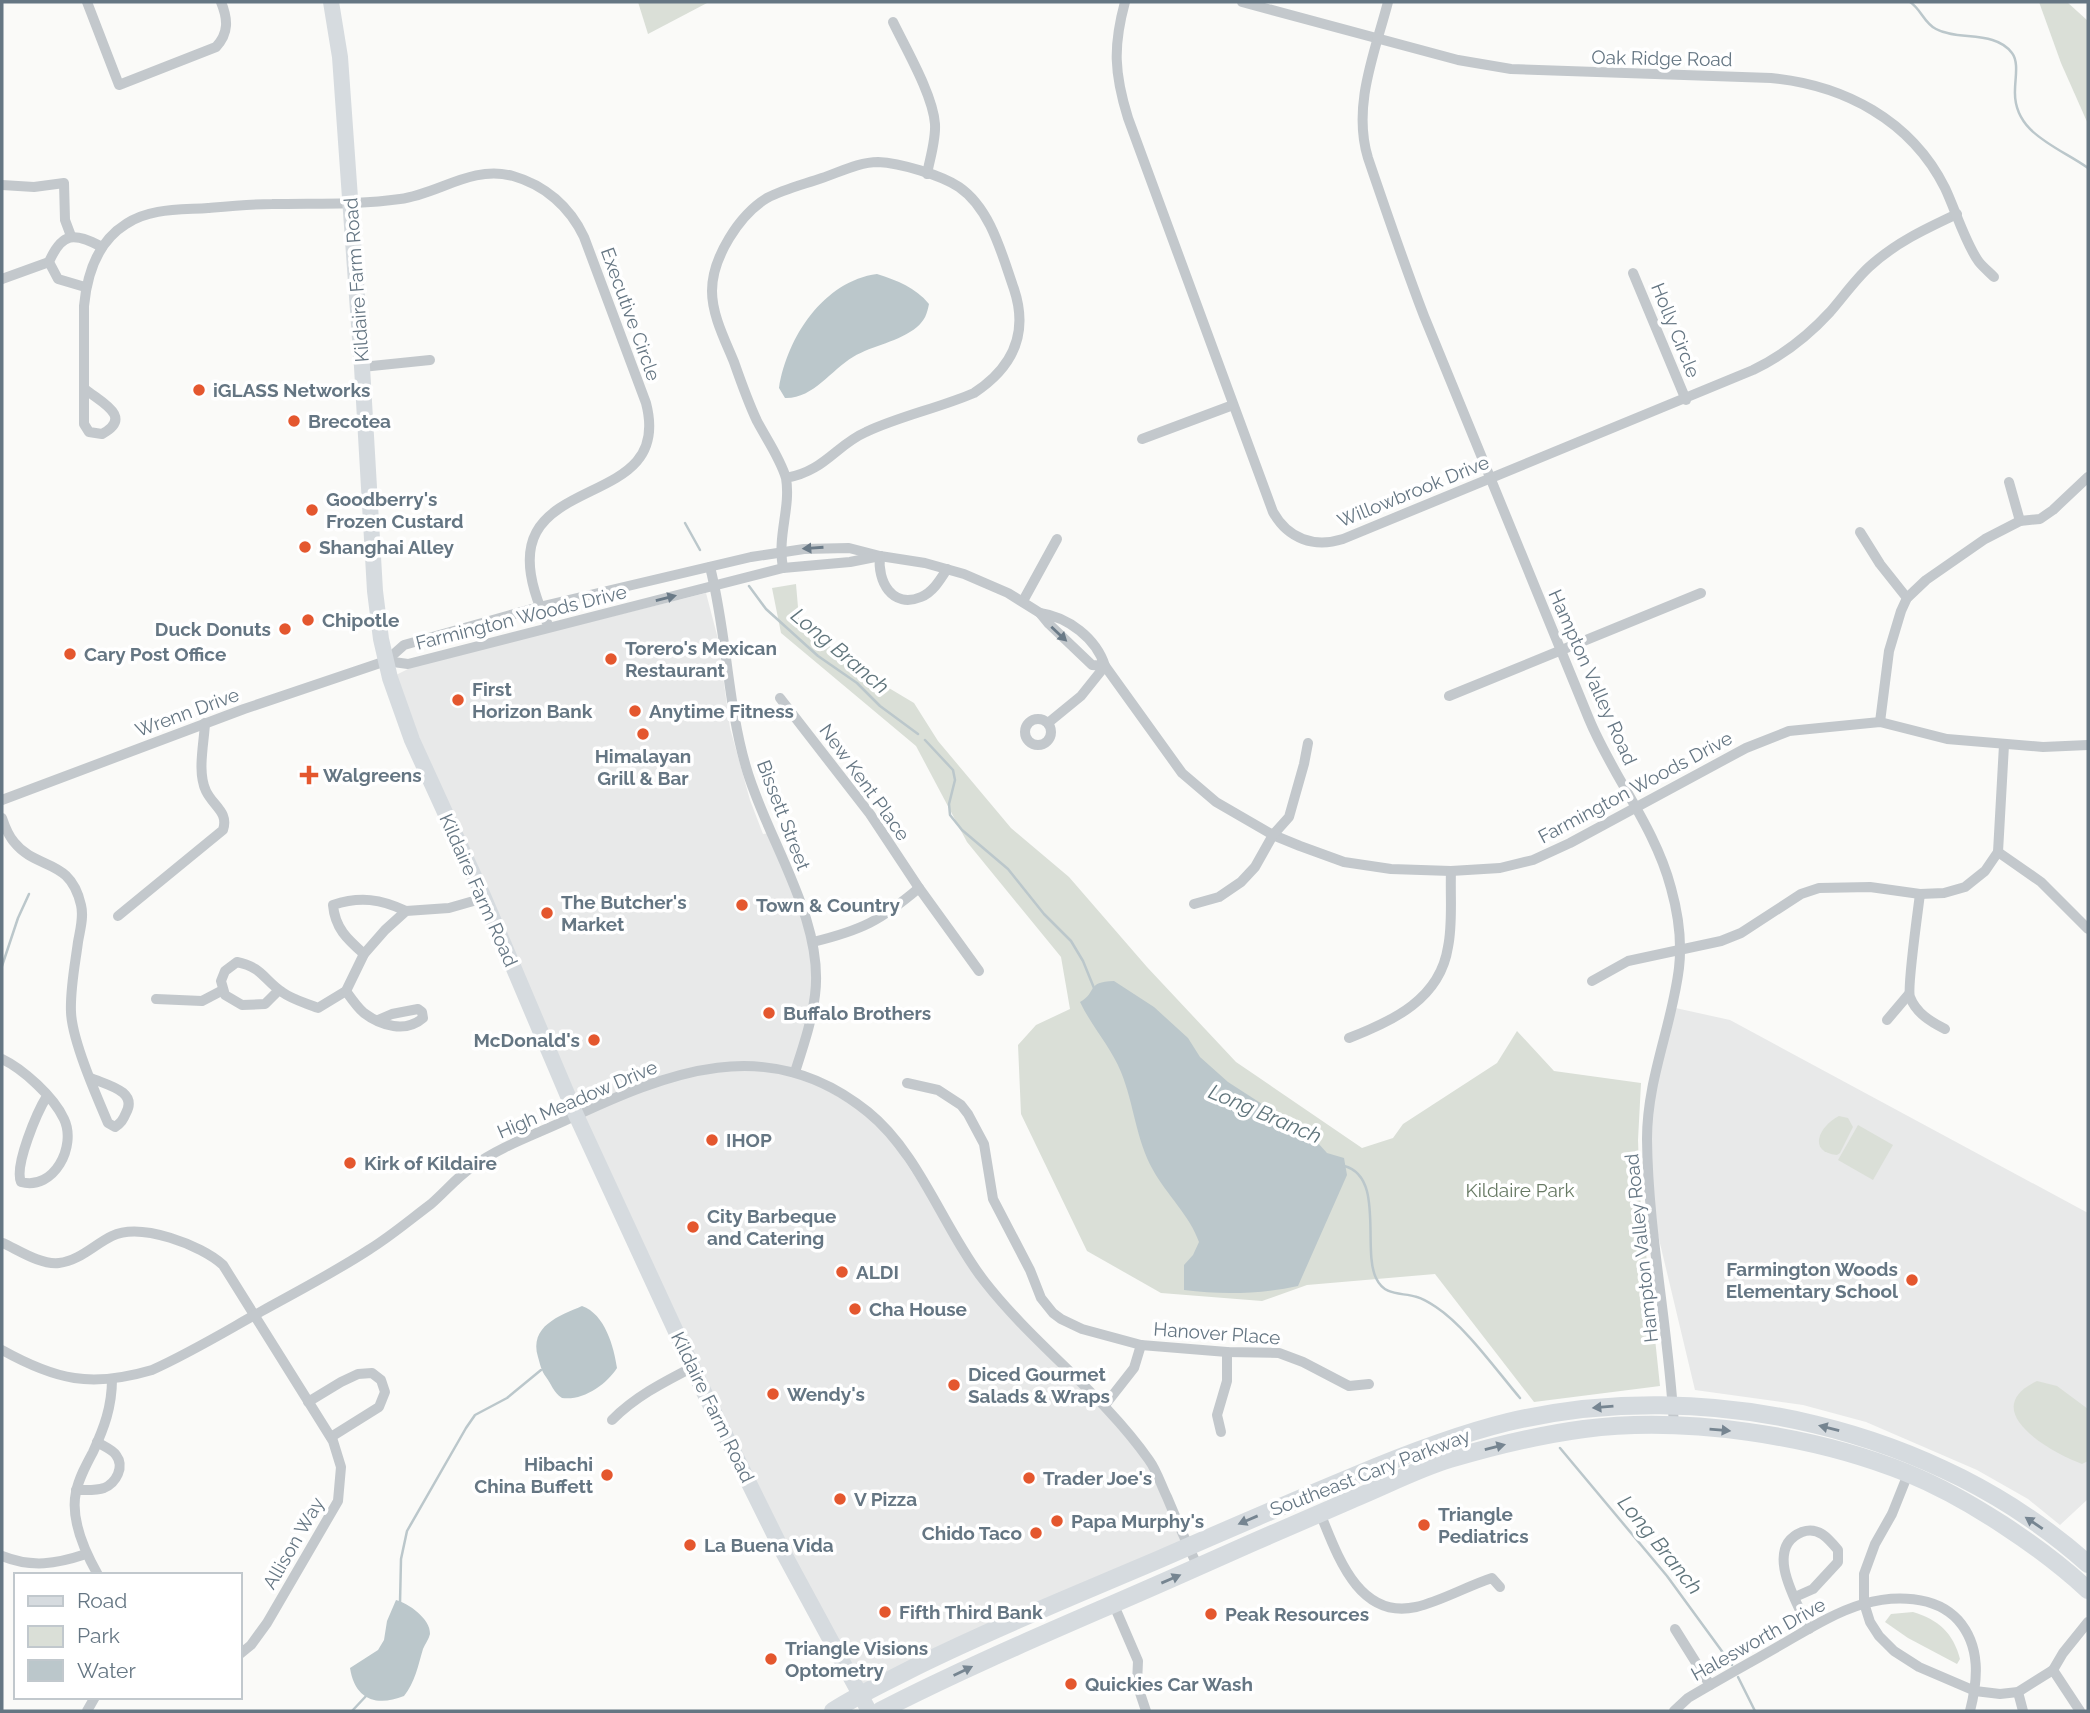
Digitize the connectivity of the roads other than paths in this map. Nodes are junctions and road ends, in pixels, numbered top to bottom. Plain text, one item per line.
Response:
1 (87, 2) edge
2 (221, 2) edge
3 (331, 2) edge
4 (1125, 2) edge
5 (1242, 2) edge
6 (1388, 2) edge
7 (893, 22) dead end
8 (1378, 38) junction
9 (927, 174) junction
10 (2, 185) edge
11 (350, 203) junction
12 (1957, 215) junction
13 (71, 236) junction
14 (102, 247) junction
15 (49, 262) junction
16 (1633, 273) dead end
17 (1994, 277) dead end
18 (2, 279) edge
19 (85, 287) junction
20 (430, 360) dead end
21 (362, 367) junction
22 (84, 388) dead end
23 (1686, 400) junction
24 (1233, 405) junction
25 (1142, 439) dead end
26 (2088, 477) edge
27 (786, 478) junction
28 (1491, 479) junction
29 (2009, 482) dead end
30 (2020, 521) junction
31 (1860, 532) dead end
32 (1057, 538) dead end
33 (780, 552) junction
34 (880, 556) junction
35 (710, 567) junction
36 (783, 568) junction
37 (947, 569) junction
38 (715, 585) junction
39 (1701, 593) dead end
40 (1908, 598) junction
41 (1023, 601) junction
42 (539, 607) junction
43 (549, 628) junction
44 (1561, 650) junction
45 (386, 661) junction
46 (1105, 666) junction
47 (1449, 696) dead end
48 (780, 698) dead end
49 (1880, 722) junction
50 (205, 723) junction
51 (1048, 723) dead end
52 (1308, 743) dead end
53 (2004, 744) junction
54 (2088, 745) edge
55 (2, 800) edge
56 (1635, 807) junction
57 (2, 818) edge
58 (1273, 835) junction
59 (1998, 852) junction
60 (1451, 871) junction
61 (919, 888) junction
62 (1920, 894) junction
63 (484, 898) junction
64 (1194, 904) dead end
65 (406, 911) junction
66 (118, 916) dead end
67 (2088, 929) edge
68 (813, 942) junction
69 (1679, 949) junction
70 (363, 954) junction
71 (979, 971) dead end
72 (1592, 981) dead end
73 (223, 990) junction
74 (279, 990) junction
75 (345, 990) junction
76 (1909, 994) junction
77 (156, 999) dead end
78 (378, 1020) dead end
79 (1887, 1020) dead end
80 (1945, 1029) dead end
81 (1349, 1038) dead end
82 (2, 1059) edge
83 (795, 1072) junction
84 (91, 1078) junction
85 (907, 1083) dead end
86 (47, 1096) junction
87 (576, 1115) junction
88 (3, 1243) edge
89 (253, 1316) junction
90 (1141, 1345) junction
91 (2, 1350) edge
92 (1227, 1352) junction
93 (693, 1367) junction
94 (112, 1380) junction
95 (1368, 1384) dead end
96 (308, 1402) junction
97 (1105, 1405) junction
98 (1673, 1406) junction
99 (612, 1420) dead end
100 (1674, 1426) junction
101 (1221, 1432) dead end
102 (331, 1437) junction
103 (97, 1442) junction
104 (1908, 1474) junction
105 (76, 1490) junction
106 (1320, 1513) junction
107 (1188, 1546) junction
108 (86, 1554) junction
109 (2, 1556) edge
110 (2088, 1564) edge
111 (1198, 1567) junction
112 (97, 1573) edge
113 (1500, 1587) dead end
114 (2088, 1590) edge
115 (1795, 1597) junction
116 (1113, 1603) junction
117 (1864, 1604) junction
118 (2088, 1622) edge
119 (1675, 1629) dead end
120 (1809, 1629) junction
121 (242, 1652) edge
122 (2053, 1670) junction
123 (1710, 1685) junction
124 (1975, 1691) junction
125 (2018, 1692) junction
126 (860, 1695) junction
127 (833, 1711) edge
128 (869, 1711) edge
129 (880, 1711) edge
130 (1146, 1711) edge
131 (1674, 1711) edge
132 (1969, 1711) edge
133 (2023, 1711) edge
134 (2080, 1711) edge

1 - 2 street
3 - 11 main road, Kildaire Farm Road
4 - 24 street, Willowbrook Drive
5 - 8 street, Oak Ridge Road
6 - 8 street, Hampton Valley Road
7 - 9 street
8 - 12 street, Oak Ridge Road
8 - 28 street, Hampton Valley Road
9 - 27 street
9 - 27 street
10 - 13 street
11 - 14 street, Executive Circle
11 - 21 main road, Kildaire Farm Road
11 - 42 street, Executive Circle
12 - 17 street, Oak Ridge Road
12 - 23 street, Willowbrook Drive
13 - 14 street
13 - 15 street
14 - 19 street
15 - 18 street
15 - 19 street
16 - 23 street, Holly Circle
19 - 22 street
20 - 21 street
21 - 45 main road, Kildaire Farm Road
23 - 28 street, Willowbrook Drive
24 - 25 street
24 - 28 street, Willowbrook Drive
26 - 30 street
27 - 33 street
28 - 44 street, Hampton Valley Road
29 - 30 street
30 - 40 street
31 - 40 street
32 - 41 street
34 -> 33 street, Farmington Woods Drive
33 - 35 street, Farmington Woods Drive
33 - 36 street
34 - 36 street, Farmington Woods Drive
34 - 37 street, Farmington Woods Drive
34 - 37 street
35 - 38 street, Bissett Street
35 - 42 street, Farmington Woods Drive
36 - 38 street, Farmington Woods Drive
37 - 41 street, Farmington Woods Drive
43 -> 38 street, Farmington Woods Drive
38 - 68 street, Bissett Street
39 - 44 street
40 - 49 street
41 - 46 street, Farmington Woods Drive
42 - 43 street, Executive Circle
42 - 45 street, Farmington Woods Drive
43 - 45 street, Farmington Woods Drive
44 - 47 street
44 - 56 street, Hampton Valley Road
45 - 50 street, Wrenn Drive
45 - 63 main road, Kildaire Farm Road
46 - 51 street
46 - 58 street, Farmington Woods Drive
48 - 61 street, New Kent Place
49 - 53 street, Farmington Woods Drive
49 - 56 street, Farmington Woods Drive
50 - 55 street, Wrenn Drive
50 - 66 street
52 - 58 street
53 - 54 street, Farmington Woods Drive
53 - 59 street
56 - 60 street, Farmington Woods Drive
56 - 69 street, Hampton Valley Road
57 - 84 street
58 - 60 street, Farmington Woods Drive
58 - 64 street
59 - 62 street
59 - 67 street
60 - 81 street
61 - 68 street
61 - 71 street, New Kent Place
62 - 69 street
62 - 76 street
63 - 65 street
63 - 87 main road, Kildaire Farm Road
65 - 70 street
65 - 70 street
68 - 83 street, Bissett Street
69 - 72 street
69 - 98 street, Hampton Valley Road
70 - 75 street
73 - 74 street
73 - 74 street
73 - 77 street
74 - 75 street
75 - 78 street
76 - 79 street
76 - 80 street
82 - 86 street
83 - 87 street, High Meadow Drive
83 - 97 street, High Meadow Drive
84 - 84 street
85 - 90 street, Hanover Place
86 - 86 street
87 - 89 street, High Meadow Drive
87 - 93 main road, Kildaire Farm Road
88 - 89 street, Allison Way
89 - 94 street, High Meadow Drive
89 - 96 street, Allison Way
90 - 92 street, Hanover Place
90 - 97 street, Hanover Place
91 - 94 street, High Meadow Drive
92 - 95 street, Hanover Place
92 - 101 street
93 - 99 street
93 - 126 main road, Kildaire Farm Road
94 - 103 street
96 - 102 street, Allison Way
96 - 102 street
97 - 107 street, High Meadow Drive
98 - 100 street, Hampton Valley Road
98 -> 107 main road, Southeast Cary Parkway
110 -> 98 main road, Southeast Cary Parkway
100 -> 104 main road, Southeast Cary Parkway
106 -> 100 main road, Southeast Cary Parkway
102 - 121 street, Allison Way
103 - 105 street
103 - 105 street
104 - 114 main road, Southeast Cary Parkway
104 - 117 street
105 - 108 street
106 - 111 main road, Southeast Cary Parkway
106 - 113 street
107 - 111 street, High Meadow Drive
107 - 126 main road, Southeast Cary Parkway
108 - 109 street
108 - 112 street
116 -> 111 main road, Southeast Cary Parkway
115 - 115 street
115 - 120 street
129 -> 116 main road, Southeast Cary Parkway
116 - 130 street
117 - 120 street, Halesworth Drive
117 - 124 street
117 - 124 street, Halesworth Drive
118 - 122 street
119 - 123 street
120 - 123 street, Halesworth Drive
122 - 125 street
122 - 134 street
123 - 131 street, Halesworth Drive
124 - 125 street
124 - 132 street, Halesworth Drive
125 - 133 street
126 - 127 main road, Southeast Cary Parkway
126 - 128 main road, Kildaire Farm Road

